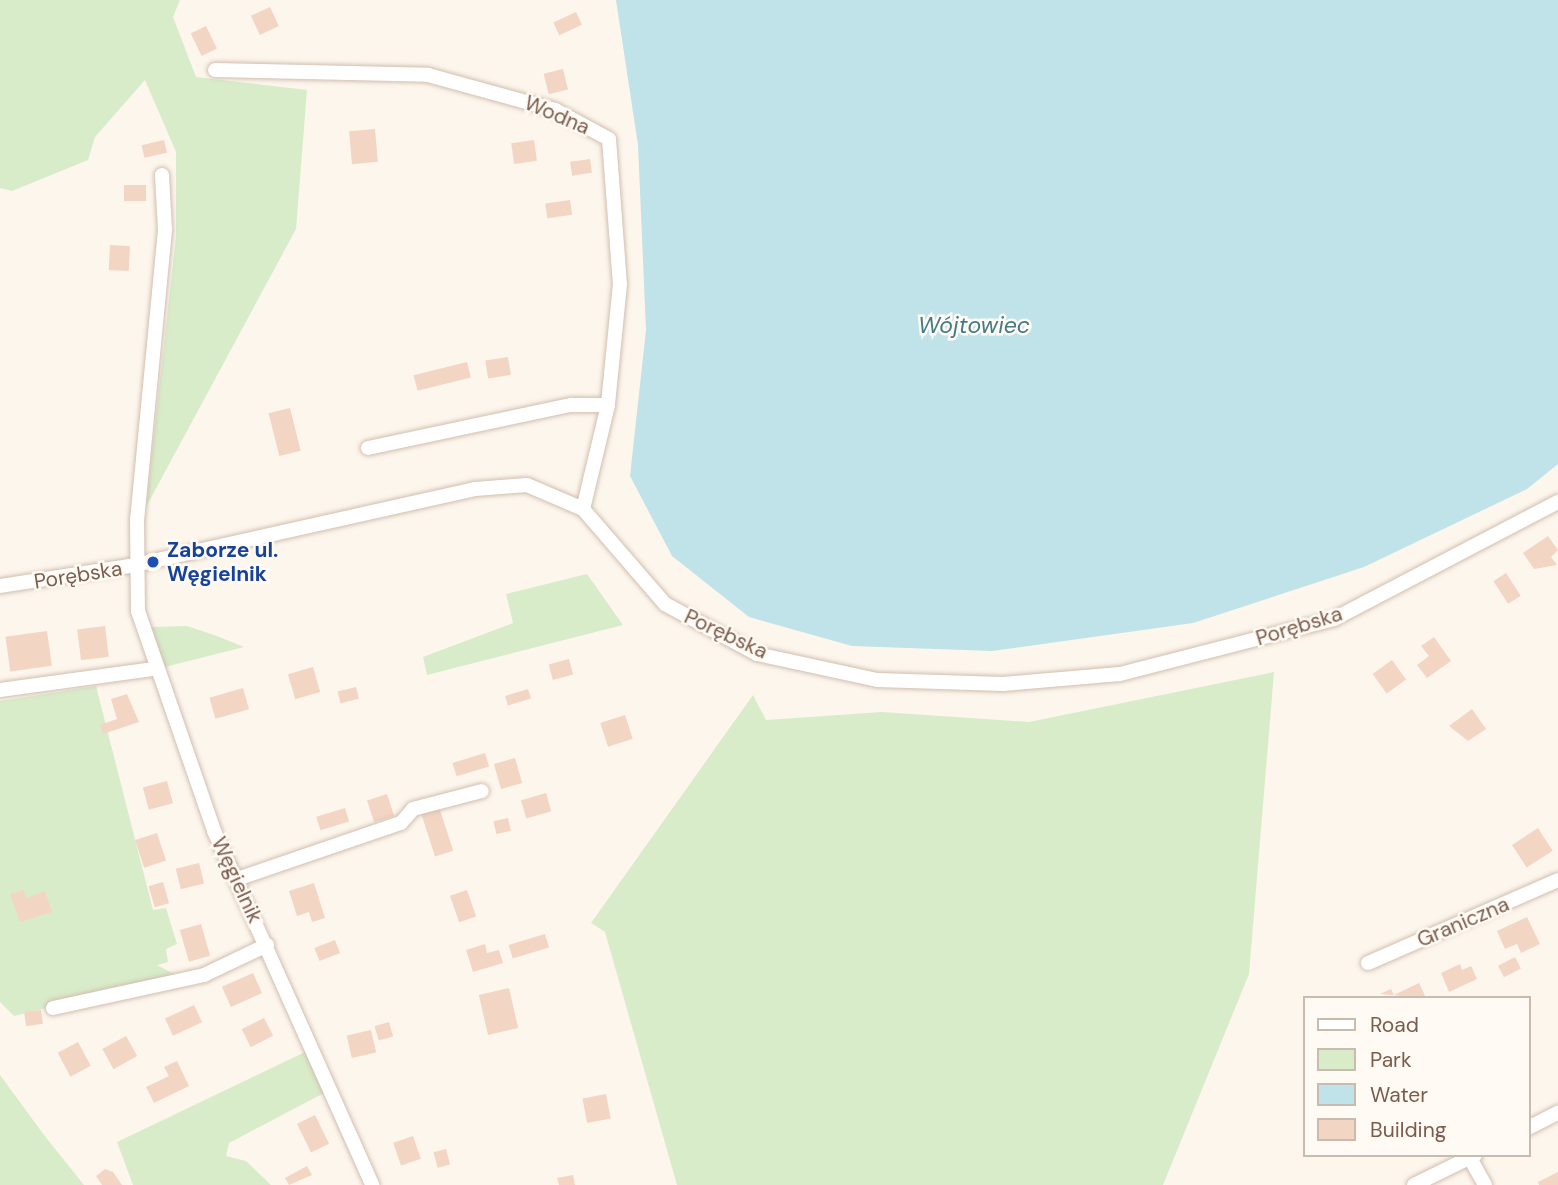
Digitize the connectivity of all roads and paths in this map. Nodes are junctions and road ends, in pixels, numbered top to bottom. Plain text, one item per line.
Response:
1 (215, 70) dead end
2 (162, 174) dead end
3 (608, 405) junction
4 (368, 448) dead end
5 (1558, 502) edge
6 (583, 509) junction
7 (135, 565) junction
8 (0, 586) edge
9 (153, 669) junction
10 (0, 690) edge
11 (482, 791) dead end
12 (240, 878) junction
13 (1558, 880) edge
14 (267, 945) junction
15 (1368, 963) dead end
16 (53, 1009) dead end
17 (1558, 1113) edge
18 (1530, 1127) edge
19 (1470, 1157) edge
20 (1472, 1157) edge
21 (372, 1185) edge
22 (1414, 1185) edge
23 (1485, 1185) edge

1 - 3 street, Wodna
2 - 7 street, Węgielnik
3 - 4 street
3 - 6 street, Wodna
5 - 6 street, Porębska
6 - 7 street, Porębska
7 - 8 street, Porębska
7 - 9 street, Węgielnik
9 - 10 street
9 - 12 street, Węgielnik
11 - 12 street
12 - 14 street, Węgielnik
13 - 15 street, Graniczna
14 - 16 street
14 - 21 street, Węgielnik
17 - 18 street
19 - 22 street
20 - 23 street

